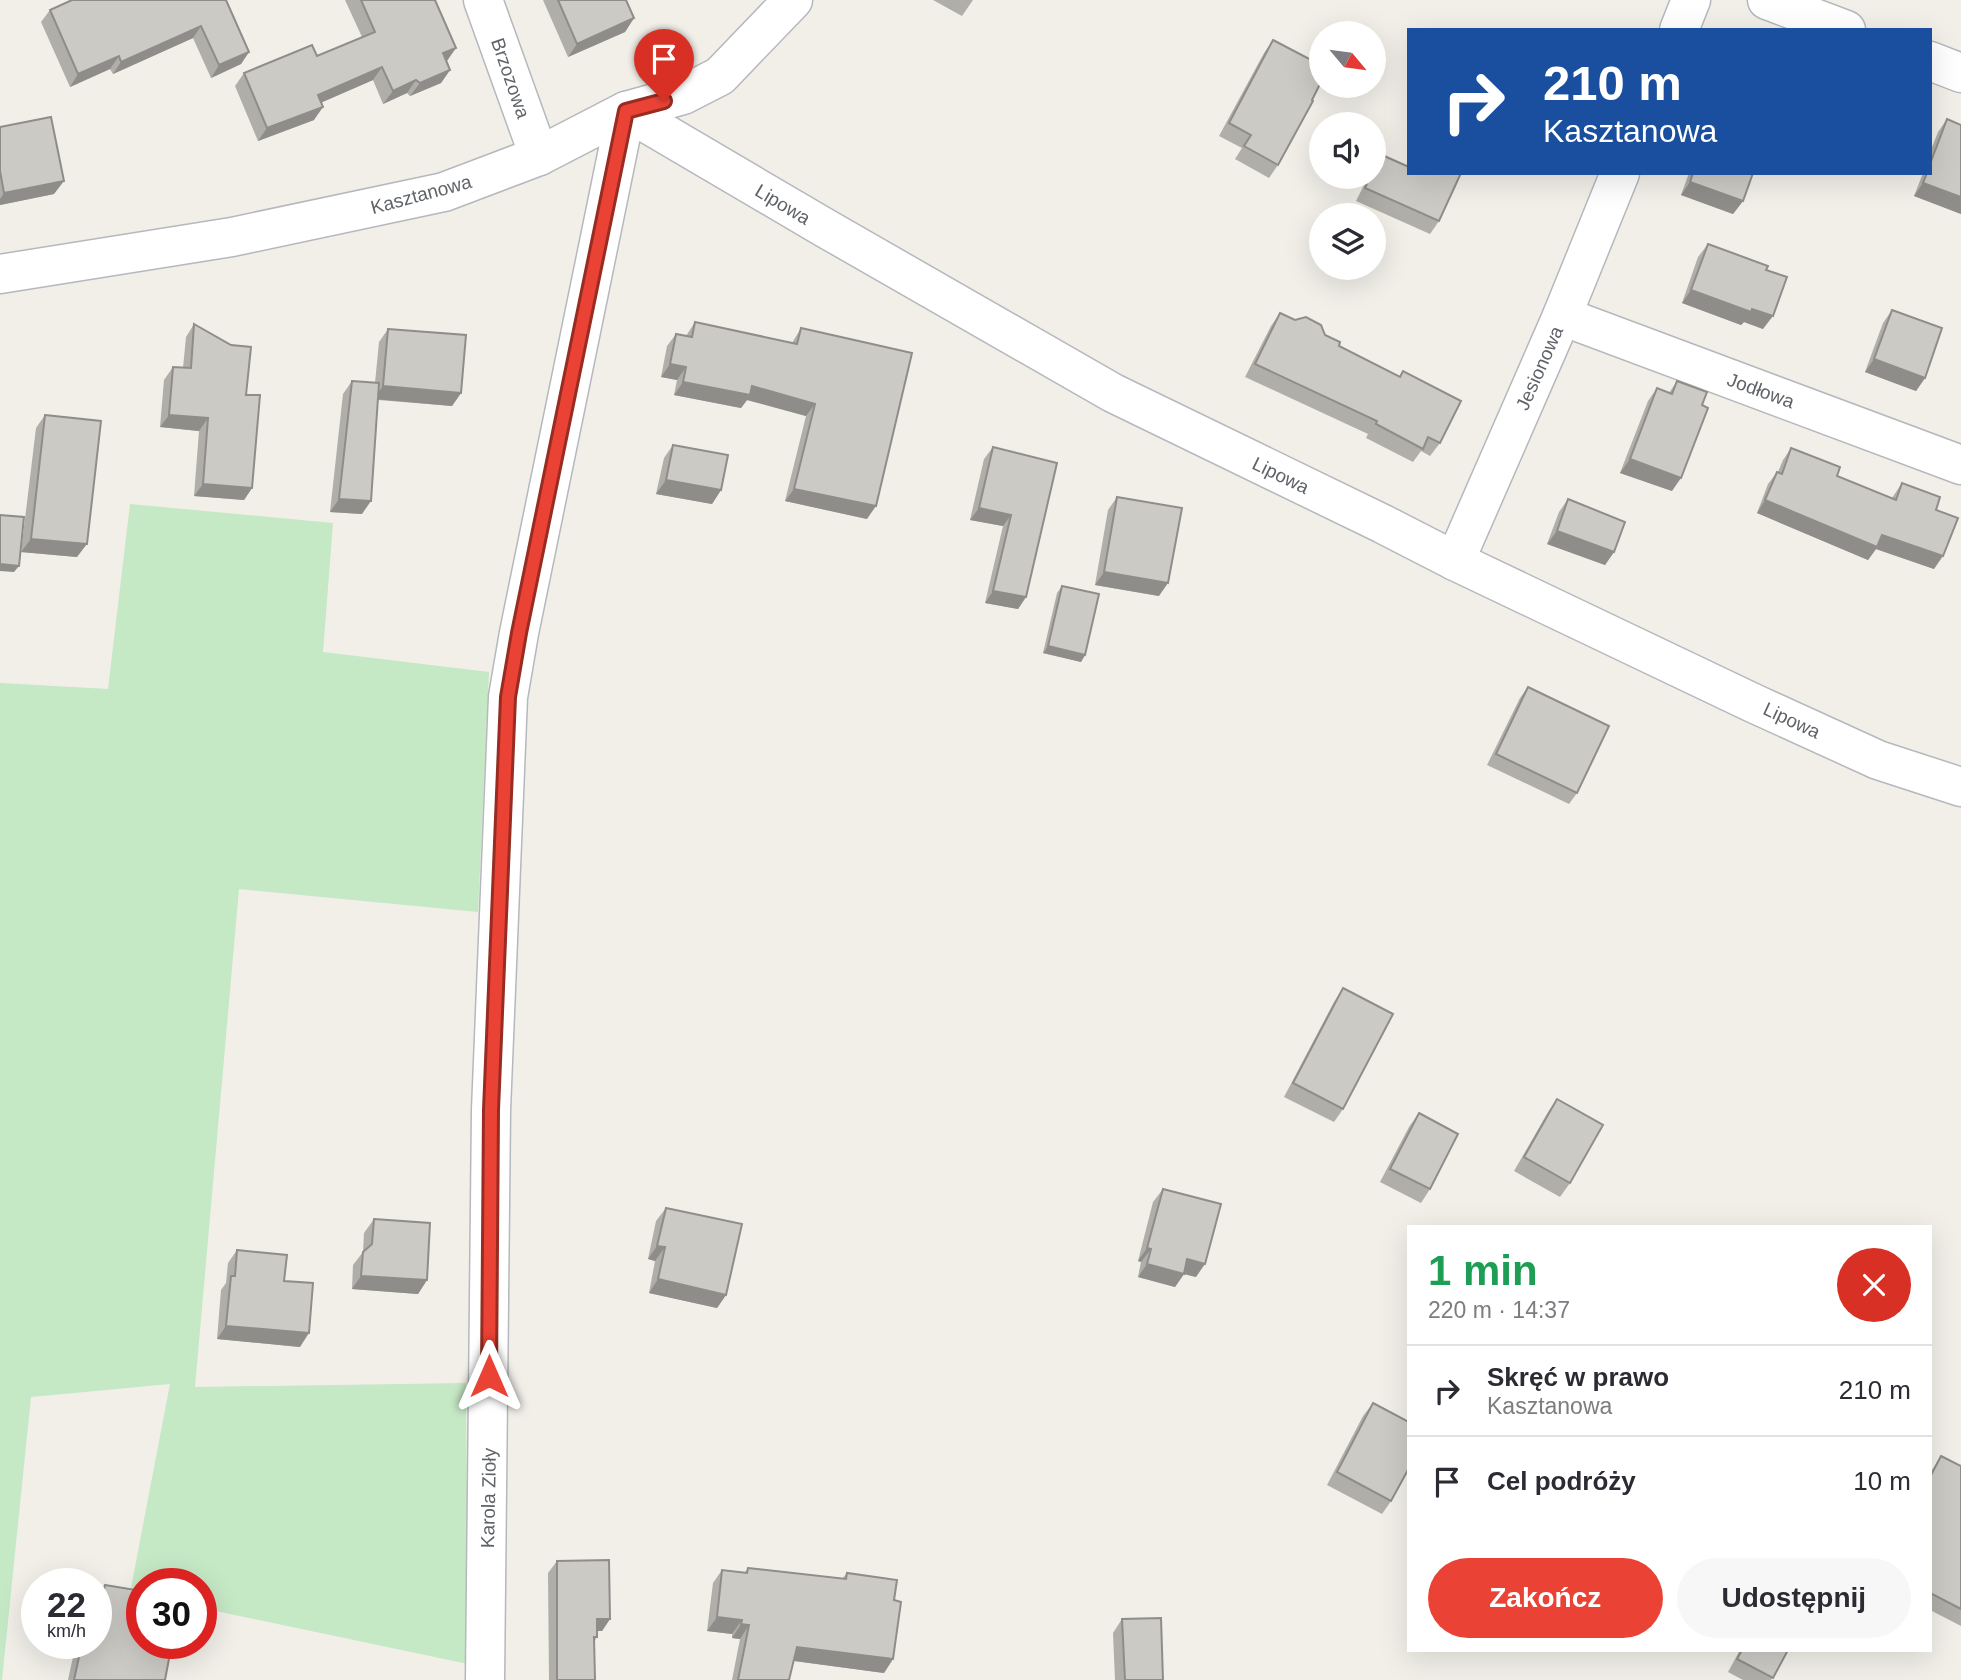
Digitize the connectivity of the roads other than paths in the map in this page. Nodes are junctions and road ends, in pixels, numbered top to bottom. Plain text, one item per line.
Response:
1 (483, 0) edge
2 (793, 0) edge
3 (1691, 0) edge
4 (1768, 0) edge
5 (1680, 28) edge
6 (1841, 28) edge
7 (1932, 62) edge
8 (1961, 73) edge
9 (626, 111) junction
10 (538, 156) junction
11 (1619, 175) edge
12 (0, 274) edge
13 (1562, 316) junction
14 (1961, 465) edge
15 (1455, 561) junction
16 (1961, 787) edge
17 (485, 1680) edge

1 - 10 street, Brzozowa
2 - 9 street, Kasztanowa
3 - 5 street
4 - 6 street
7 - 8 street
9 - 10 street, Kasztanowa
9 - 15 street, Lipowa
9 - 17 street, Karola Zioły
10 - 12 street, Kasztanowa
11 - 13 street, Jesionowa
13 - 14 street, Jodłowa
13 - 15 street, Jesionowa
15 - 16 street, Lipowa

